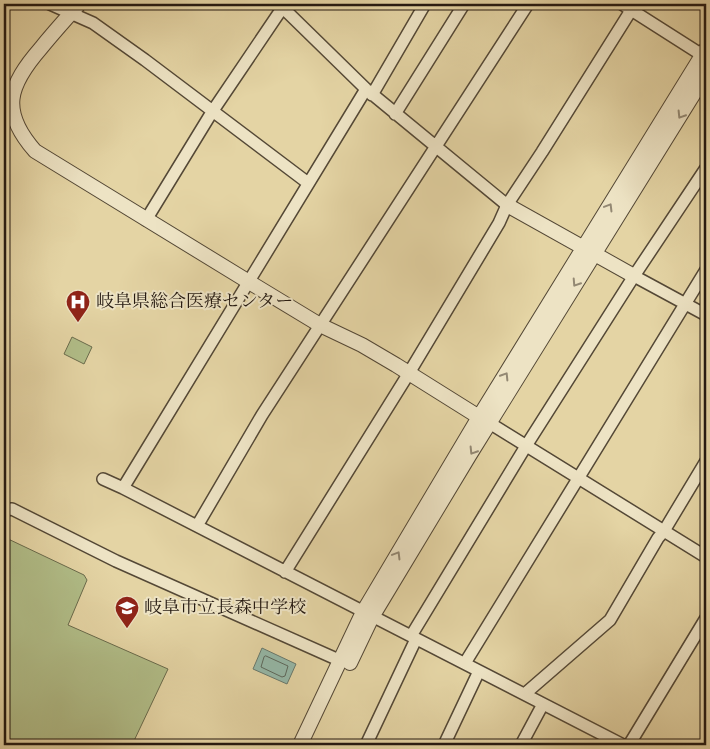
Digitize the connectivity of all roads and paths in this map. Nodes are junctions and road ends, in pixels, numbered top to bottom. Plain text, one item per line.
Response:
1 (50, 4) edge
2 (425, 4) edge
3 (464, 4) edge
4 (528, 4) edge
5 (282, 5) edge
6 (629, 6) edge
7 (75, 8) edge
8 (704, 52) edge
9 (706, 74) edge
10 (369, 92) junction
11 (212, 112) junction
12 (7, 114) edge
13 (395, 114) junction
14 (435, 148) junction
15 (706, 168) edge
16 (308, 183) junction
17 (506, 206) junction
18 (146, 220) junction
19 (589, 252) junction
20 (706, 270) edge
21 (634, 276) junction
22 (249, 282) junction
23 (686, 303) junction
24 (706, 315) edge
25 (320, 325) junction
26 (409, 373) junction
27 (484, 420) junction
28 (526, 446) junction
29 (706, 461) edge
30 (103, 479) dead end
31 (577, 479) junction
32 (123, 488) junction
33 (4, 510) edge
34 (197, 526) junction
35 (664, 531) junction
36 (706, 557) edge
37 (285, 572) junction
38 (368, 614) junction
39 (706, 618) edge
40 (413, 638) junction
41 (341, 661) junction
42 (465, 663) junction
43 (479, 671) junction
44 (526, 695) junction
45 (543, 704) junction
46 (300, 745) edge
47 (310, 745) edge
48 (366, 745) edge
49 (444, 745) edge
50 (521, 745) edge
51 (623, 745) edge
52 (629, 745) edge

1 - 7 street
2 - 10 street
3 - 13 street
4 - 14 street
5 - 10 street
5 - 11 street
6 - 8 street
6 - 17 street
7 - 11 street
7 - 12 street
19 -> 8 street
9 -> 19 street
10 - 13 street
10 - 16 street
11 - 16 street
11 - 18 street
12 - 18 street
13 - 14 street
14 - 17 street
14 - 25 street
15 - 21 street
16 - 22 street
17 - 19 street
17 - 26 street
18 - 22 street
19 - 21 street
19 - 27 street
20 - 23 street
21 - 23 street
21 - 28 street
22 - 25 street
22 - 32 street
23 - 24 street
23 - 31 street
25 - 26 street
25 - 34 street
26 - 27 street
26 - 37 street
27 - 28 street
27 - 38 street
28 - 31 street
28 - 40 street
29 - 35 street
30 - 32 street
31 - 35 street
31 - 42 street
32 - 34 street
33 - 41 street
34 - 37 street
35 - 36 street
35 - 44 street
37 - 38 street
38 - 40 street
38 - 41 street
38 - 47 street
39 - 52 street
40 - 42 street
40 - 48 street
41 - 46 street
42 - 43 street
43 - 44 street
43 - 49 street
44 - 45 street
45 - 50 street
45 - 51 street

